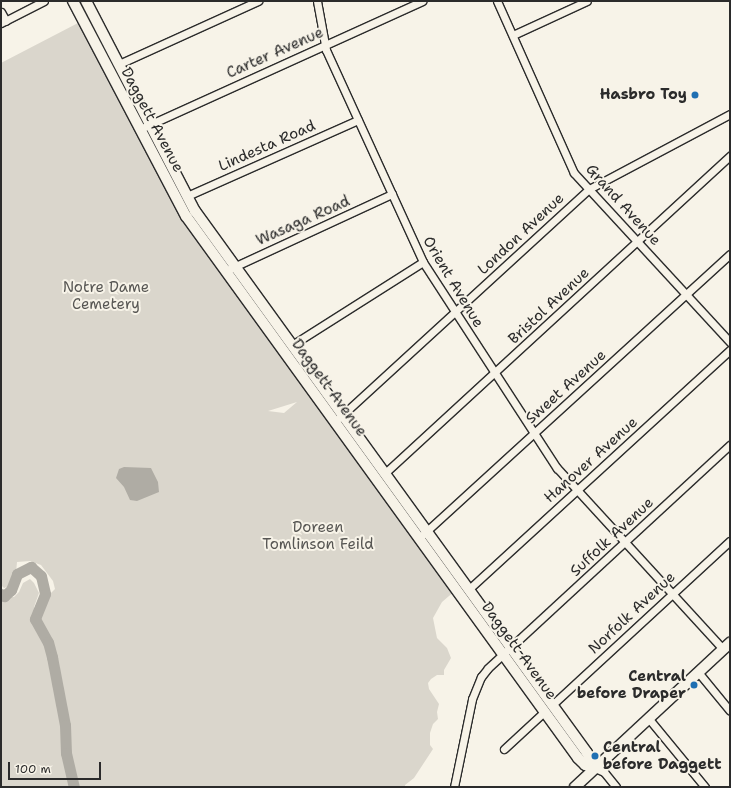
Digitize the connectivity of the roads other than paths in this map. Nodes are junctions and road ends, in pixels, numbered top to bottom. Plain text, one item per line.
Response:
1 (44, 1) edge
2 (73, 1) edge
3 (258, 1) edge
4 (317, 1) edge
5 (422, 1) edge
6 (497, 1) edge
7 (587, 1) edge
8 (89, 2) edge
9 (1, 12) edge
10 (3, 22) edge
11 (512, 35) junction
12 (324, 45) junction
13 (119, 64) junction
14 (730, 114) edge
15 (358, 120) junction
16 (150, 125) junction
17 (140, 129) junction
18 (730, 156) edge
19 (589, 189) junction
20 (392, 194) junction
21 (187, 196) junction
22 (638, 242) junction
23 (730, 254) edge
24 (423, 262) junction
25 (235, 266) junction
26 (225, 271) junction
27 (686, 294) junction
28 (455, 312) junction
29 (730, 342) edge
30 (292, 345) junction
31 (730, 350) edge
32 (495, 373) junction
33 (343, 414) junction
34 (335, 422) junction
35 (534, 434) junction
36 (730, 445) edge
37 (385, 473) junction
38 (576, 491) junction
39 (428, 531) junction
40 (419, 538) junction
41 (730, 541) edge
42 (624, 542) junction
43 (469, 589) junction
44 (673, 594) junction
45 (726, 646) edge
46 (511, 647) junction
47 (503, 654) junction
48 (698, 672) junction
49 (549, 708) junction
50 (730, 711) edge
51 (649, 719) junction
52 (504, 749) dead end
53 (595, 768) junction
54 (454, 787) edge
55 (575, 787) edge
56 (616, 787) edge
57 (705, 787) edge

1 - 10 street
2 - 17 street, Daggett Avenue
3 - 13 street
4 - 12 street, Orient Avenue
5 - 12 street, Carter Avenue
6 - 11 street, Grand Avenue
7 - 11 street
8 - 13 street, Daggett Avenue
9 - 10 street
11 - 19 street, Grand Avenue
12 - 15 street, Orient Avenue
12 - 16 street, Carter Avenue
13 - 16 street, Daggett Avenue
14 - 19 street, London Avenue
15 - 20 street, Orient Avenue
15 - 21 street, Lindesta Road
16 - 17 street, Carter Avenue
16 - 21 street, Daggett Avenue
17 - 26 street, Daggett Avenue
18 - 22 street, Bristol Avenue
19 - 22 street, Grand Avenue
19 - 28 street, London Avenue
20 - 24 street, Orient Avenue
20 - 25 street, Wasaga Road
21 - 25 street, Daggett Avenue
22 - 27 street, Grand Avenue
22 - 32 street, Bristol Avenue
23 - 27 street, Sweet Avenue
24 - 28 street, Orient Avenue
24 - 30 street
25 - 26 street, Wasaga Road
25 - 30 street, Daggett Avenue
26 - 34 street, Daggett Avenue
27 - 29 street, Grand Avenue
27 - 35 street, Sweet Avenue
28 - 32 street, Orient Avenue
28 - 33 street, London Avenue
30 - 33 street, Daggett Avenue
31 - 38 street, Hanover Avenue
32 - 35 street, Orient Avenue
32 - 37 street, Bristol Avenue
33 - 34 street, London Avenue
33 - 37 street, Daggett Avenue
34 - 40 street, Daggett Avenue
35 - 38 street, Orient Avenue
35 - 39 street, Sweet Avenue
36 - 42 street, Suffolk Avenue
37 - 39 street, Daggett Avenue
38 - 42 street, Orient Avenue
38 - 43 street, Hanover Avenue
39 - 40 street, Sweet Avenue
39 - 43 street, Daggett Avenue
40 - 47 street, Daggett Avenue
41 - 44 street, Norfolk Avenue
42 - 44 street, Orient Avenue
42 - 46 street, Suffolk Avenue
43 - 46 street, Daggett Avenue
44 - 45 street, Orient Avenue
44 - 49 street, Norfolk Avenue
45 - 48 street
46 - 47 street, Suffolk Avenue
46 - 49 street, Daggett Avenue
47 - 49 street, Daggett Avenue
47 - 54 street, Suffolk Avenue
48 - 50 street
48 - 51 street
49 - 52 street, Norfolk Avenue
49 - 53 street, Daggett Avenue
51 - 53 street
51 - 57 street
53 - 55 street
53 - 56 street, Daggett Avenue

